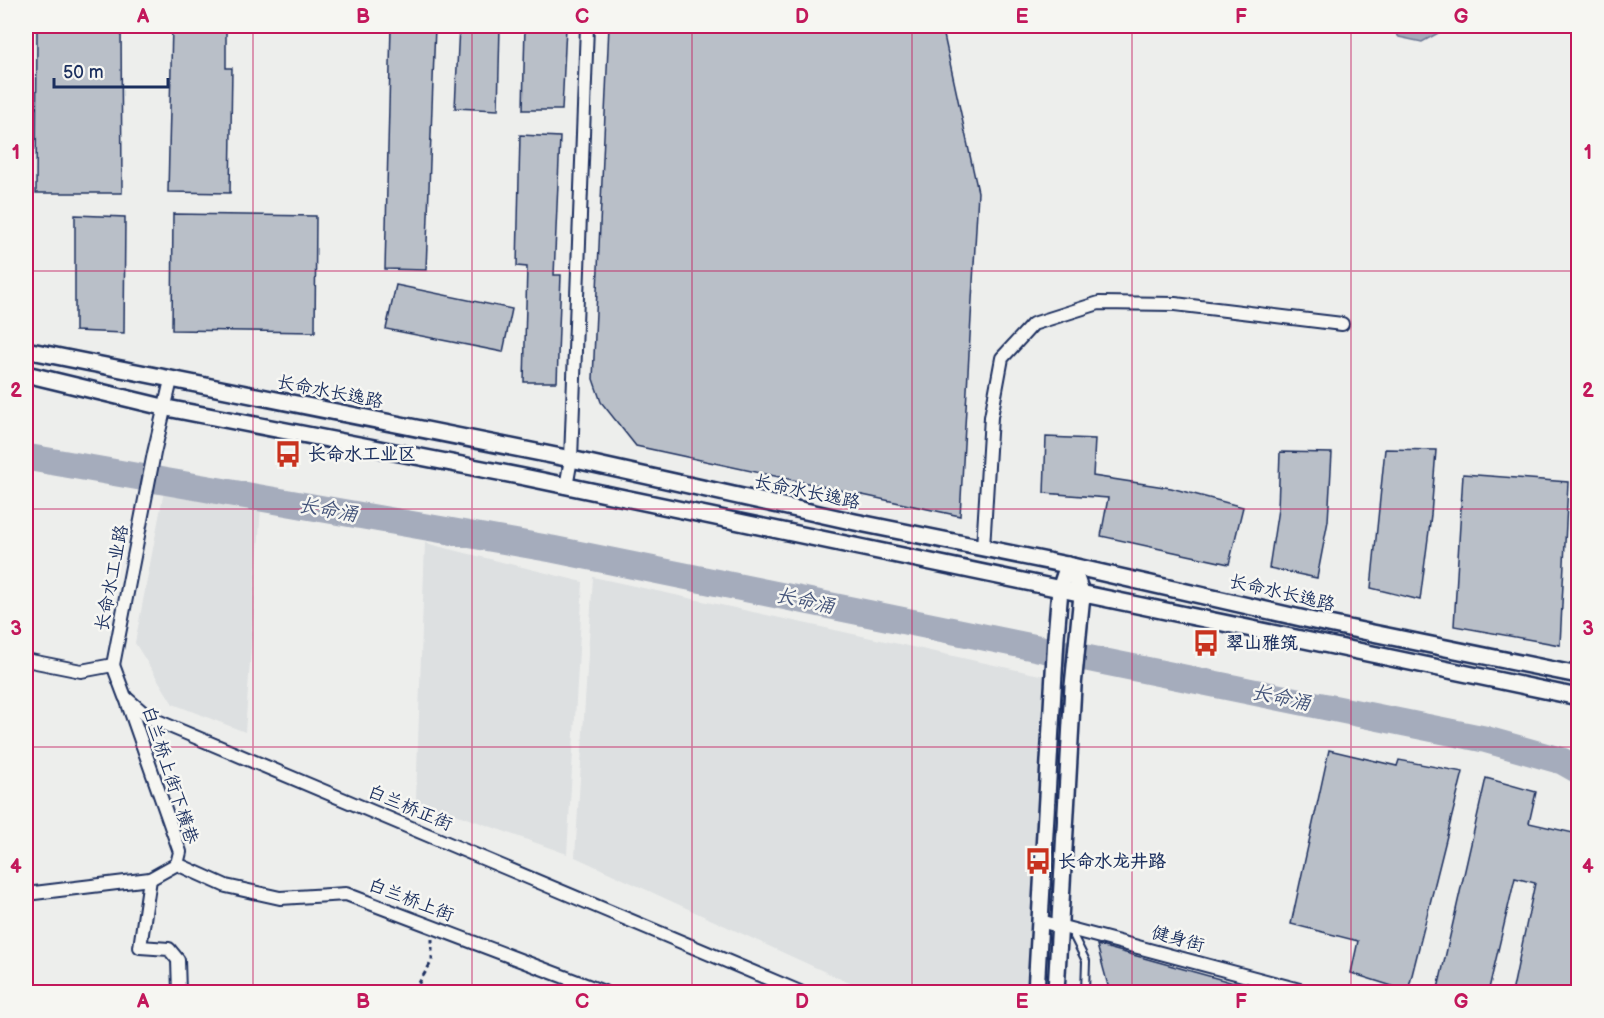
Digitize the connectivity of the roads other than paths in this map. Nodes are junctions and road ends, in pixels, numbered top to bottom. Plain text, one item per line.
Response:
1 (587, 26) edge
2 (1342, 324) dead end
3 (26, 350) edge
4 (26, 374) edge
5 (171, 380) junction
6 (166, 408) junction
7 (572, 459) junction
8 (566, 487) junction
9 (983, 548) junction
10 (1070, 565) junction
11 (1060, 589) junction
12 (1082, 595) junction
13 (26, 660) edge
14 (113, 665) junction
15 (1578, 675) edge
16 (125, 697) junction
17 (1578, 697) edge
18 (177, 864) junction
19 (150, 879) junction
20 (26, 894) edge
21 (1040, 921) junction
22 (1064, 927) junction
23 (179, 993) edge
24 (604, 993) edge
25 (800, 993) edge
26 (1036, 993) edge
27 (1056, 993) edge
28 (1085, 993) edge
29 (1307, 993) edge

1 - 7 street
2 - 9 street
3 - 5 street, 长命水长逸路
4 - 6 street
5 - 6 street
5 - 7 street, 长命水长逸路
6 - 8 street
6 - 14 street, 长命水工业路
7 - 8 street
7 - 9 street, 长命水长逸路
8 - 11 street
9 - 10 street, 长命水长逸路
10 - 11 street
10 - 12 street
10 - 15 street, 长命水长逸路
11 - 12 street
11 - 21 street
12 - 17 street
12 - 22 street
13 - 14 street
14 - 16 street, 白兰桥正街
16 - 18 street, 白兰桥上街下横巷
16 - 25 street, 白兰桥正街
18 - 19 street
18 - 24 street, 白兰桥上街
19 - 20 street
19 - 23 street
21 - 22 street, 健身街
21 - 26 street
22 - 27 street
22 - 28 lane
22 - 29 street, 健身街

